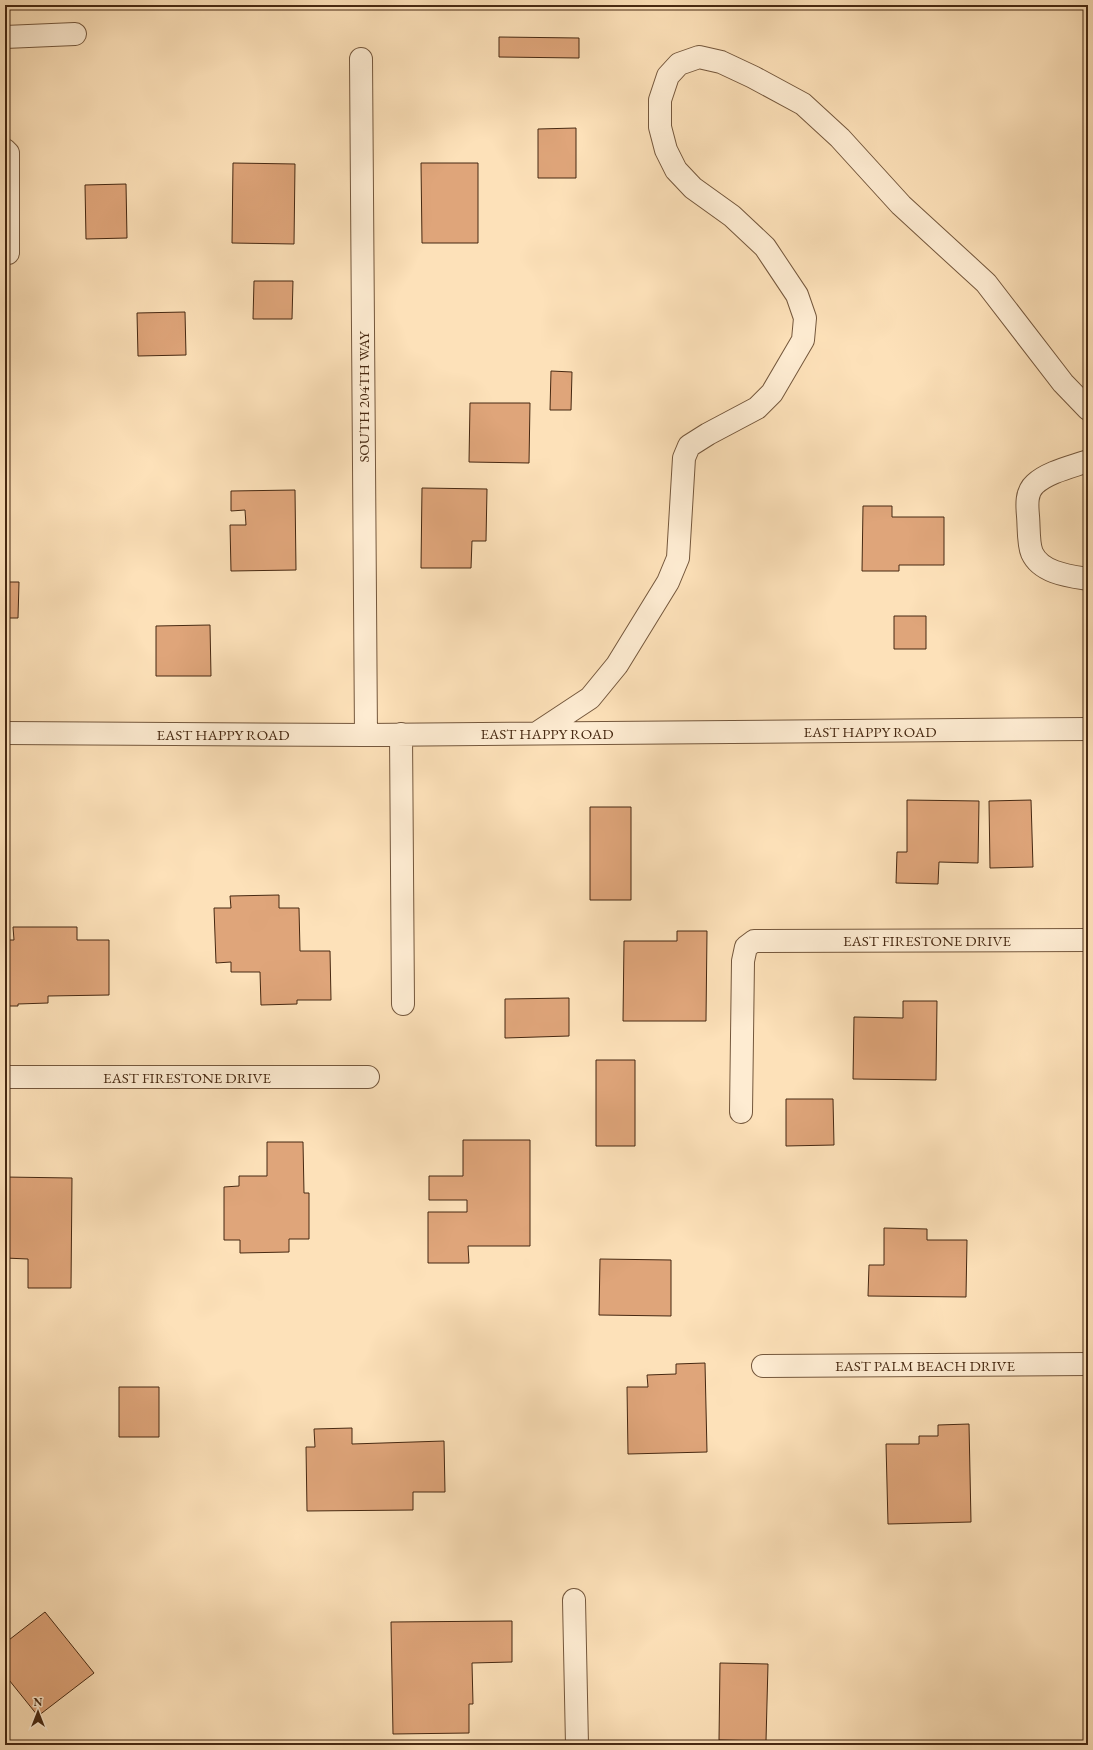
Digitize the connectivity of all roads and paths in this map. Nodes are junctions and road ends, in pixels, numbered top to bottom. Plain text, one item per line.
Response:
1 (75, 34) dead end
2 (5, 37) edge
3 (360, 59) dead end
4 (5, 150) edge
5 (5, 253) edge
6 (1088, 408) edge
7 (1088, 461) edge
8 (1088, 579) edge
9 (1088, 729) edge
10 (5, 733) edge
11 (537, 733) junction
12 (401, 734) junction
13 (366, 735) junction
14 (1088, 940) edge
15 (403, 1004) dead end
16 (5, 1076) edge
17 (368, 1077) dead end
18 (740, 1112) dead end
19 (1088, 1364) edge
20 (762, 1366) dead end
21 (574, 1600) dead end
22 (577, 1745) edge

1 - 2 street
3 - 13 street, SOUTH 204TH WAY
4 - 5 street
6 - 11 street
7 - 8 street
9 - 11 street, EAST HAPPY ROAD
10 - 13 street, EAST HAPPY ROAD
11 - 12 street, EAST HAPPY ROAD
12 - 13 street, EAST HAPPY ROAD
12 - 15 street
14 - 18 street, EAST FIRESTONE DRIVE
16 - 17 street, EAST FIRESTONE DRIVE
19 - 20 street, EAST PALM BEACH DRIVE
21 - 22 street

